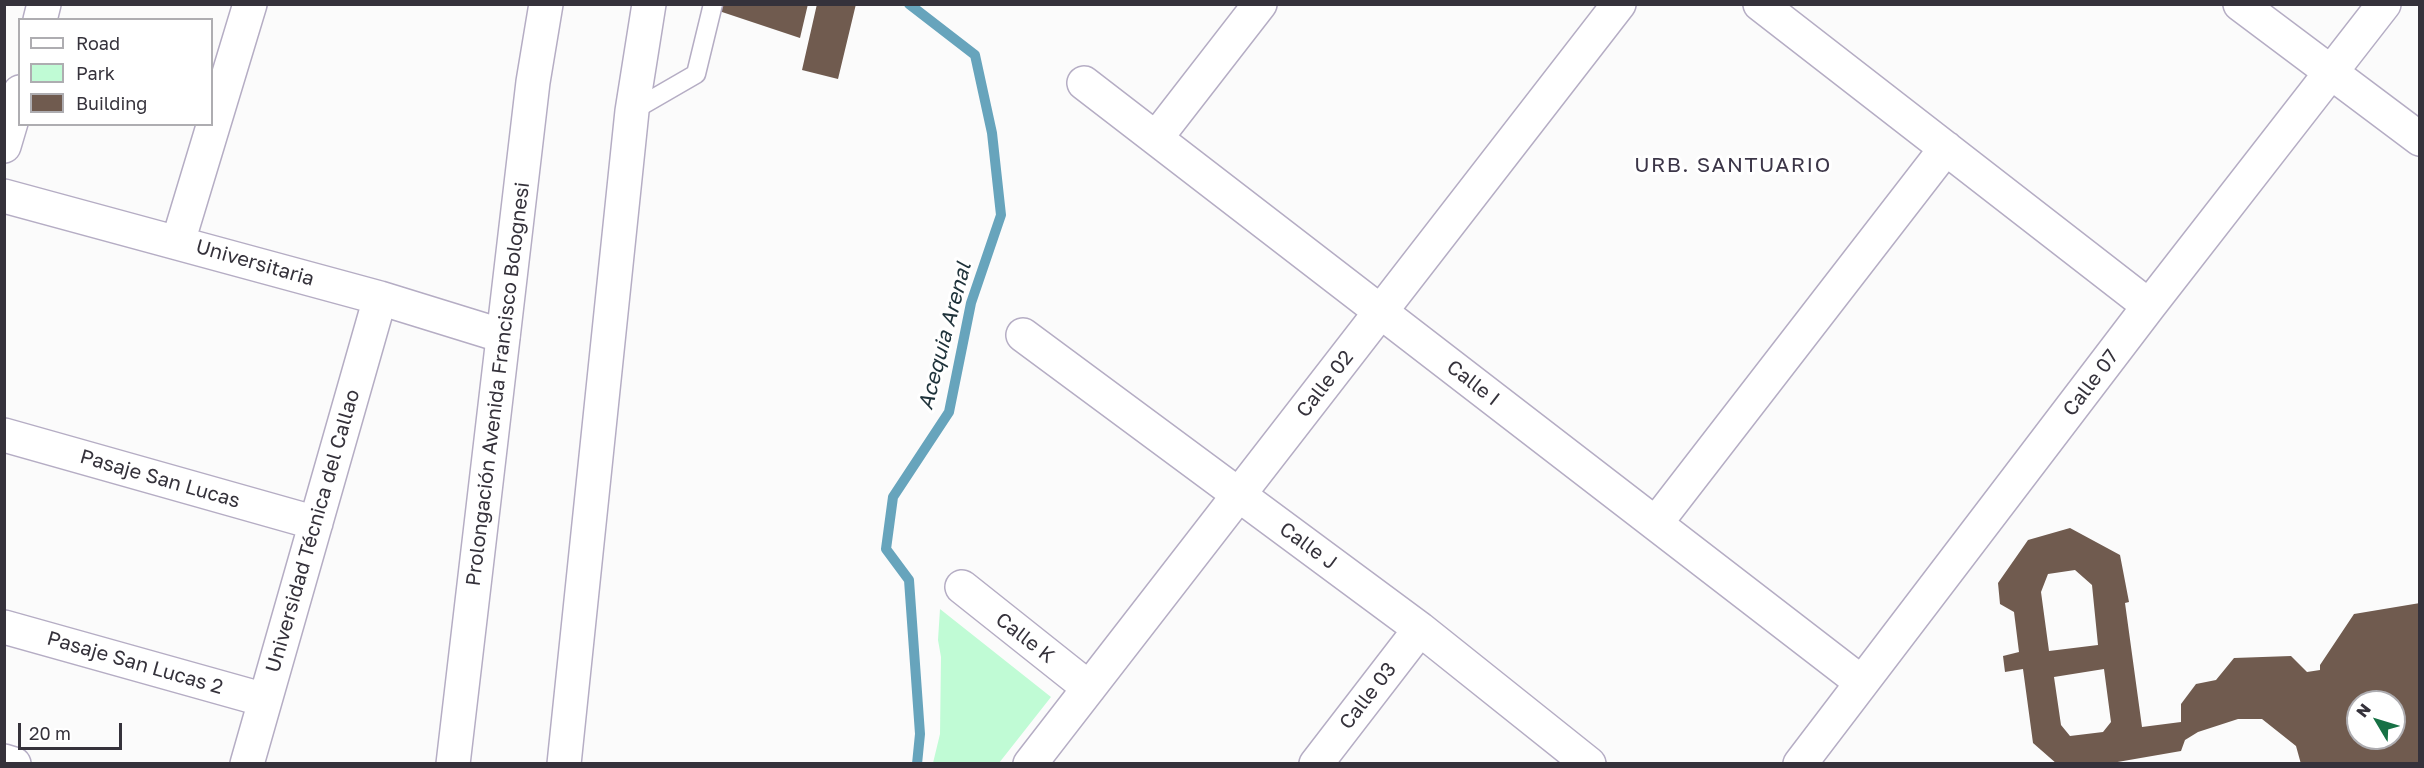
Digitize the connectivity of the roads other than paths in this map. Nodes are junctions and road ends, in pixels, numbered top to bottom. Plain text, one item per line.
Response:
1 (250, 4) edge
2 (546, 4) edge
3 (649, 4) edge
4 (713, 4) edge
5 (1260, 4) edge
6 (1619, 4) edge
7 (1760, 4) edge
8 (2240, 4) edge
9 (2384, 4) edge
10 (2330, 74) junction
11 (1084, 83) dead end
12 (18, 99) edge
13 (632, 111) junction
14 (1156, 138) junction
15 (2420, 139) edge
16 (4, 146) edge
17 (1946, 148) junction
18 (4, 195) edge
19 (178, 242) junction
20 (380, 298) junction
21 (2149, 306) junction
22 (1381, 312) junction
23 (1023, 335) dead end
24 (503, 336) junction
25 (4, 435) edge
26 (1239, 495) junction
27 (316, 523) junction
28 (1656, 523) junction
29 (962, 587) dead end
30 (4, 627) edge
31 (1420, 629) junction
32 (1862, 682) junction
33 (1089, 688) junction
34 (265, 700) junction
35 (4, 761) edge
36 (14, 764) edge
37 (247, 764) edge
38 (453, 764) edge
39 (564, 764) edge
40 (1030, 764) edge
41 (1316, 764) edge
42 (1589, 764) edge
43 (1800, 764) edge

1 - 19 street
2 - 24 street, Prolongación Avenida Francisco Bolognesi
3 - 13 street
4 - 13 lane
5 - 14 street
6 - 22 street, Calle 02
7 - 17 street
8 - 10 street
9 - 10 street, Calle 07
10 - 15 street
10 - 21 street, Calle 07
11 - 14 street, Calle I
12 - 16 street
13 - 39 street
14 - 22 street, Calle I
17 - 21 street
17 - 28 street
18 - 19 street, Universitaria
19 - 20 street, Universitaria
20 - 24 street, Universitaria
20 - 27 street, Universidad Técnica del Callao
21 - 32 street, Calle 07
22 - 26 street, Calle 02
22 - 28 street, Calle I
23 - 26 street, Calle J
24 - 38 street, Prolongación Avenida Francisco Bolognesi
25 - 27 street, Pasaje San Lucas
26 - 31 street, Calle J
26 - 33 street, Calle 02
27 - 34 street, Universidad Técnica del Callao
28 - 32 street, Calle I
29 - 33 street, Calle K
30 - 34 street, Pasaje San Lucas 2
31 - 41 street, Calle 03
31 - 42 street, Calle J
32 - 43 street, Calle 07
33 - 40 street, Calle 02
34 - 37 street, Universidad Técnica del Callao
35 - 36 street

